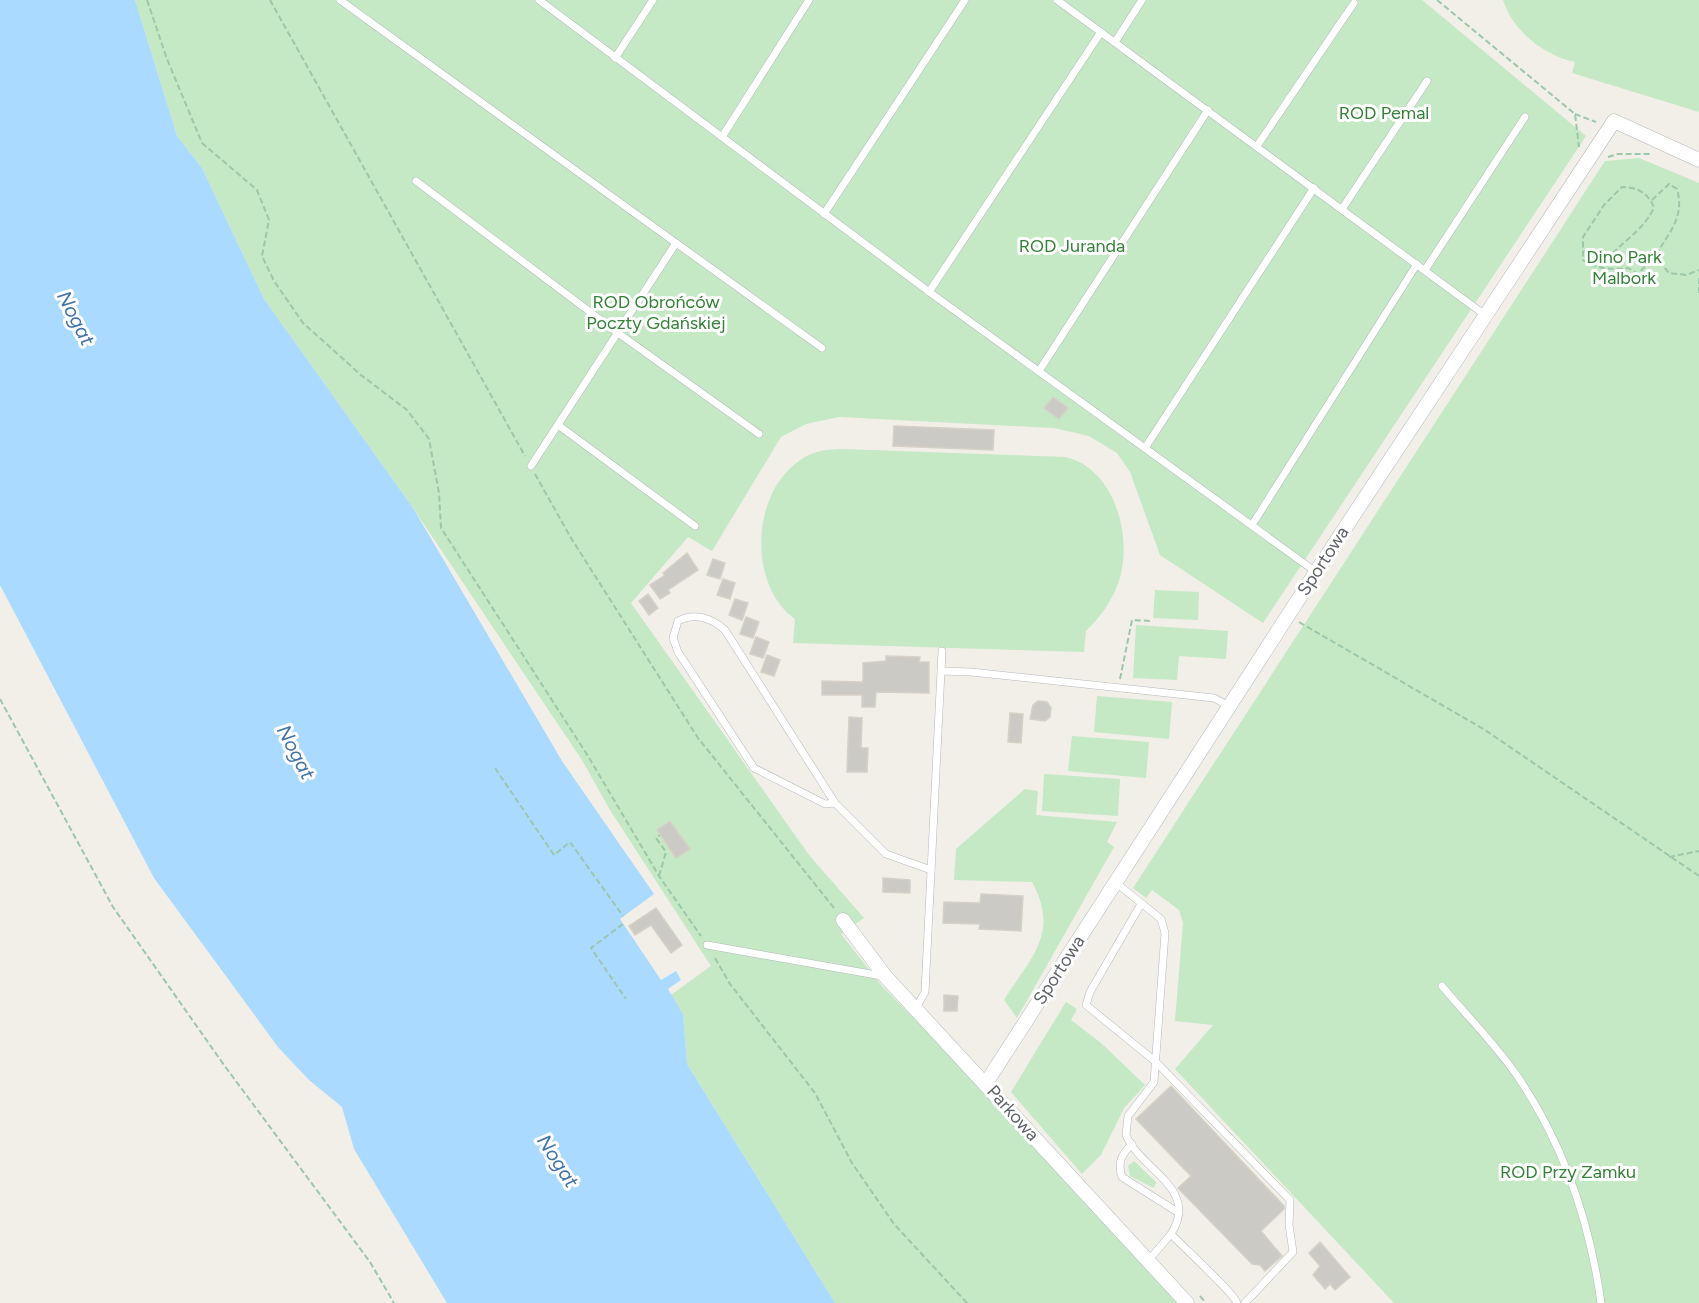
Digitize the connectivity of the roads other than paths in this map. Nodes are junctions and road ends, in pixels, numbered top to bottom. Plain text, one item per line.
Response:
1 (340, 0) edge
2 (539, 0) edge
3 (653, 0) edge
4 (809, 0) edge
5 (965, 0) edge
6 (1057, 0) edge
7 (1142, 0) edge
8 (1354, 3) dead end
9 (1101, 32) junction
10 (1115, 42) junction
11 (615, 58) junction
12 (1427, 81) dead end
13 (1208, 110) junction
14 (1525, 117) dead end
15 (722, 137) junction
16 (1257, 146) junction
17 (1699, 160) edge
18 (416, 181) dead end
19 (1314, 188) junction
20 (1342, 209) junction
21 (824, 214) junction
22 (676, 243) junction
23 (1417, 264) junction
24 (1425, 270) junction
25 (929, 292) junction
26 (1485, 315) junction
27 (618, 333) junction
28 (822, 348) dead end
29 (1038, 371) junction
30 (558, 425) junction
31 (759, 434) dead end
32 (1145, 448) junction
33 (531, 466) dead end
34 (1252, 525) junction
35 (695, 526) dead end
36 (1316, 572) junction
37 (942, 651) dead end
38 (941, 671) junction
39 (1229, 706) junction
40 (835, 803) junction
41 (931, 870) junction
42 (1115, 882) junction
43 (1141, 904) junction
44 (843, 920) dead end
45 (707, 945) road end
46 (885, 976) junction
47 (1442, 986) dead end
48 (916, 1008) junction
49 (1156, 1062) junction
50 (986, 1083) junction
51 (1132, 1144) junction
52 (1179, 1213) junction
53 (1171, 1234) junction
54 (1148, 1261) junction
55 (1187, 1303) edge
56 (1237, 1303) edge
57 (1245, 1303) edge
58 (1601, 1303) edge

1 - 22 lane
2 - 11 lane
3 - 11 lane
4 - 15 lane
5 - 21 lane
6 - 9 lane
7 - 10 lane
8 - 16 lane
9 - 10 lane
9 - 25 lane
10 - 13 lane
11 - 15 lane
12 - 20 lane
13 - 16 lane
13 - 29 lane
14 - 24 lane
15 - 21 lane
16 - 19 lane
17 - 26 street, Sportowa
18 - 27 lane
19 - 20 lane
19 - 32 lane
20 - 23 lane
21 - 25 lane
22 - 27 lane
22 - 28 lane
23 - 24 lane
23 - 34 lane
24 - 26 lane
25 - 29 lane
26 - 36 street, Sportowa
27 - 30 lane
27 - 31 lane
29 - 32 lane
30 - 33 lane
30 - 35 lane
32 - 34 lane
34 - 36 lane
36 - 39 street, Sportowa
37 - 38 lane
38 - 39 lane
38 - 41 lane
39 - 42 street, Sportowa
40 - 40 lane
40 - 41 lane
41 - 48 lane
42 - 43 lane
42 - 50 street, Sportowa
43 - 49 lane
43 - 49 lane
44 - 46 street, Parkowa
45 - 46 lane
46 - 48 street, Parkowa
47 - 58 lane
48 - 50 street, Parkowa
49 - 51 lane
49 - 57 lane
50 - 54 street, Parkowa
51 - 52 lane
51 - 52 lane
52 - 53 lane
53 - 54 lane
53 - 56 lane
54 - 55 street, Parkowa

